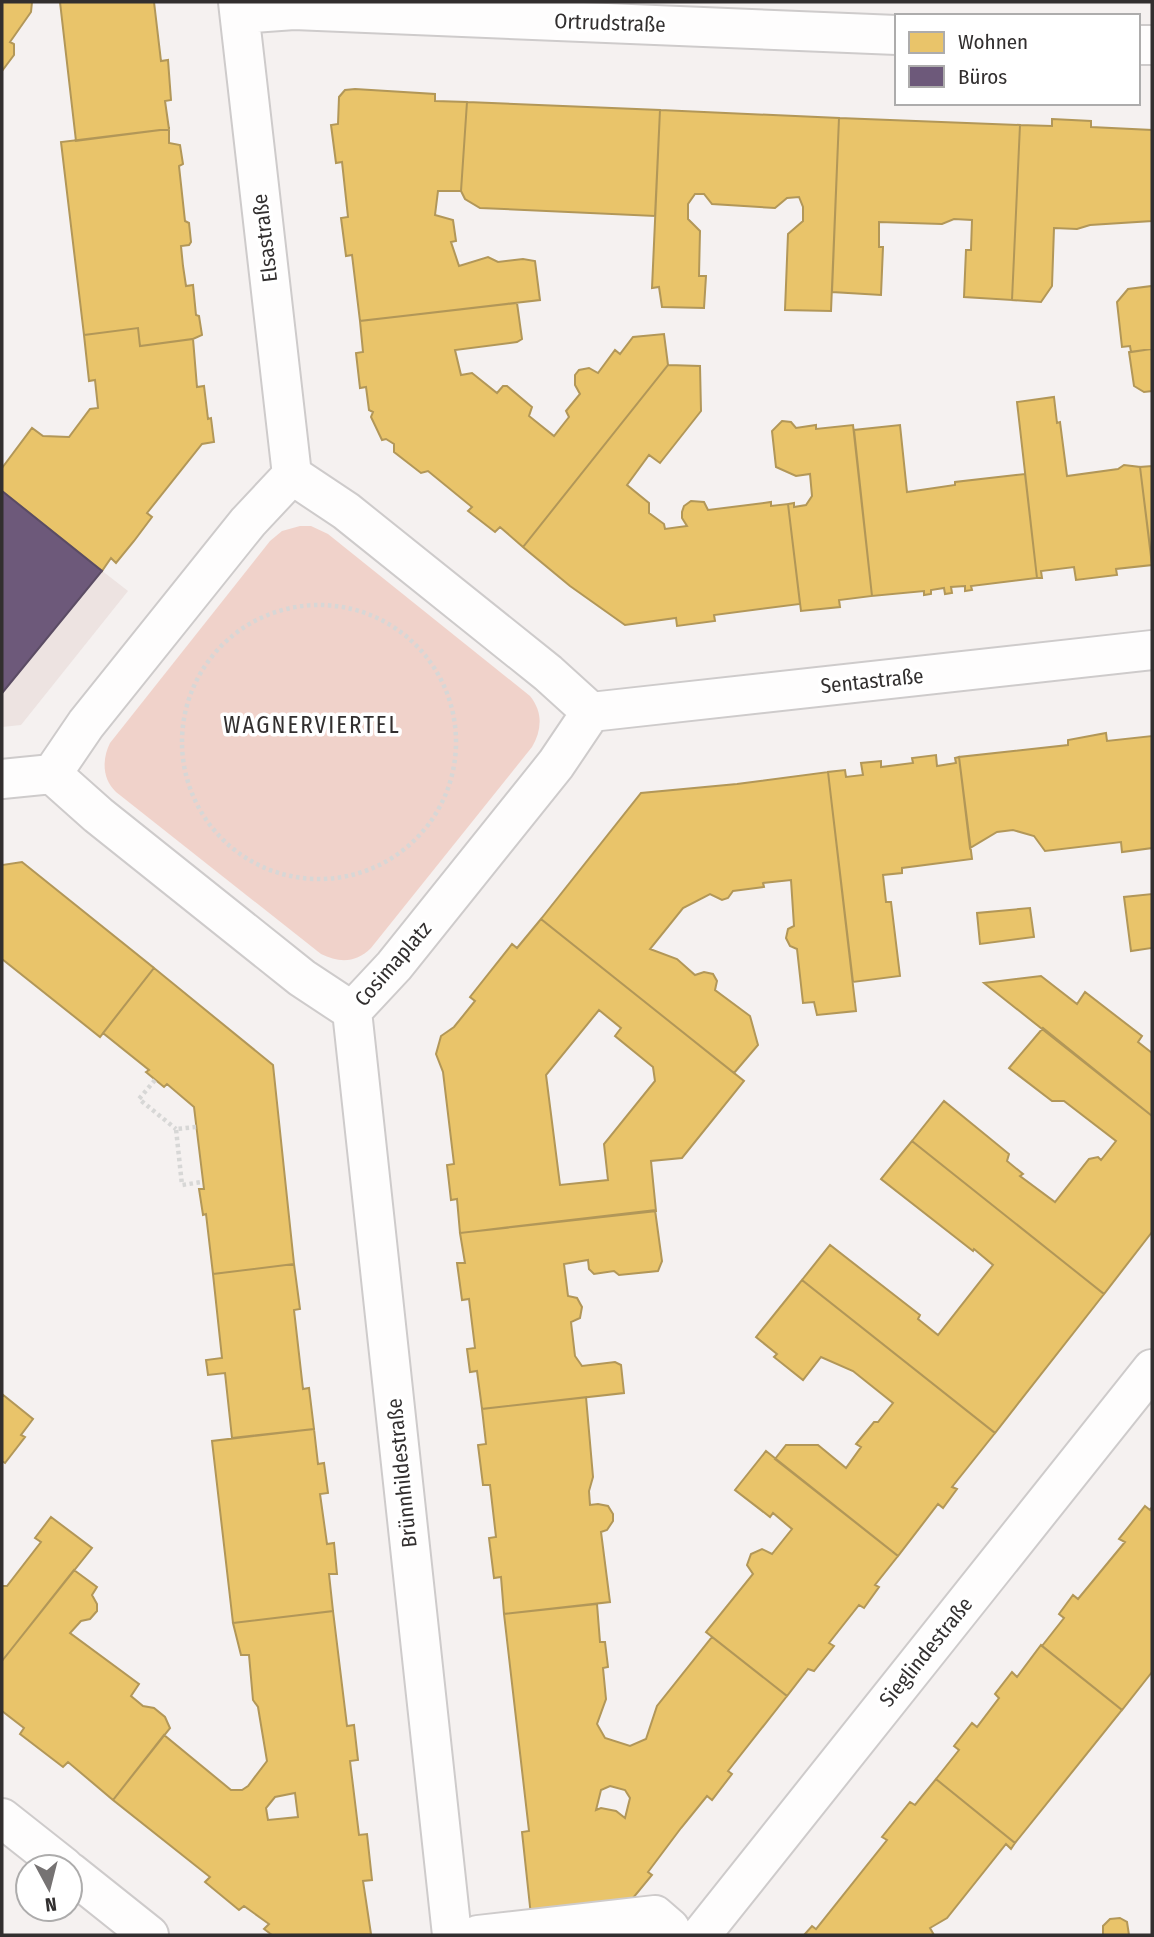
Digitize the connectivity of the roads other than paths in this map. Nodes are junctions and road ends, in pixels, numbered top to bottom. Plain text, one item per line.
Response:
1 (239, 8) edge
2 (895, 35) edge
3 (292, 475) junction
4 (1152, 650) edge
5 (591, 712) junction
6 (52, 774) junction
7 (2, 779) edge
8 (352, 1011) junction
9 (1152, 1369) edge
10 (2, 1818) edge
11 (46, 1853) edge
12 (84, 1883) edge
13 (657, 1930) edge
14 (492, 1934) edge
15 (149, 1935) edge
16 (453, 1935) edge
17 (701, 1935) edge

1 - 2 street, Ortrudstraße
1 - 3 street, Elsastraße
3 - 5 street
3 - 6 street
4 - 5 street, Sentastraße
5 - 8 street, Cosimaplatz
6 - 7 street
6 - 8 street, Cosimaplatz
8 - 16 street, Brünnhildestraße
9 - 17 street, Sieglindestraße
10 - 11 street
12 - 15 street
13 - 14 street

